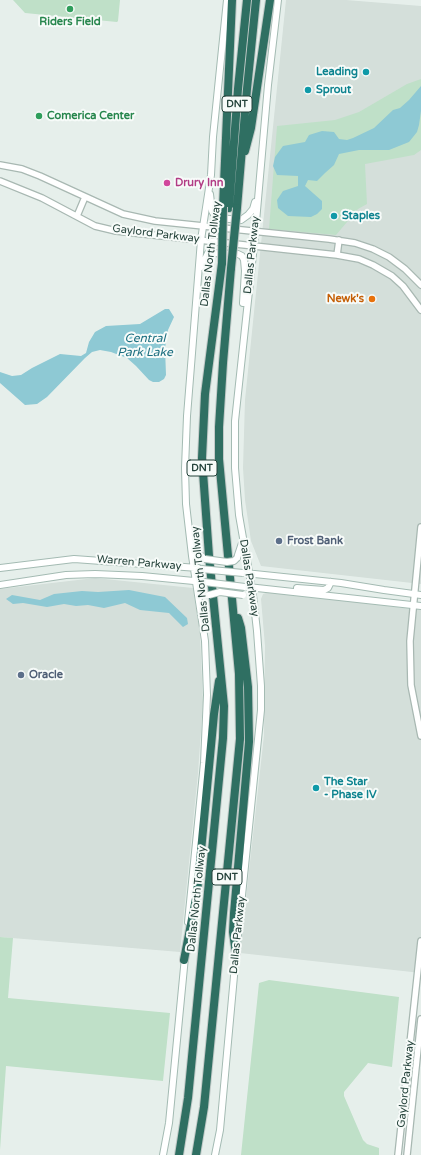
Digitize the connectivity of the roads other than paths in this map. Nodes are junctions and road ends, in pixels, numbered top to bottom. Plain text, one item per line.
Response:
1 (227, 0) edge
2 (232, 0) edge
3 (247, 0) edge
4 (256, 0) edge
5 (270, 0) edge
6 (278, 0) edge
7 (0, 165) edge
8 (240, 171) junction
9 (211, 175) junction
10 (0, 180) edge
11 (258, 193) junction
12 (85, 197) junction
13 (230, 208) junction
14 (77, 216) junction
15 (203, 227) junction
16 (254, 232) junction
17 (201, 240) junction
18 (339, 240) junction
19 (254, 245) junction
20 (337, 255) junction
21 (199, 272) junction
22 (421, 285) edge
23 (421, 310) edge
24 (245, 329) junction
25 (421, 528) edge
26 (243, 538) junction
27 (192, 548) junction
28 (0, 568) edge
29 (194, 568) junction
30 (246, 573) junction
31 (196, 582) junction
32 (331, 582) junction
33 (0, 585) edge
34 (248, 587) junction
35 (283, 590) junction
36 (418, 594) edge
37 (232, 598) junction
38 (254, 603) junction
39 (413, 605) junction
40 (200, 606) junction
41 (421, 606) edge
42 (221, 670) junction
43 (418, 706) edge
44 (421, 736) edge
45 (421, 941) edge
46 (236, 954) junction
47 (184, 960) junction
48 (421, 1019) edge
49 (401, 1134) junction
50 (409, 1135) junction
51 (162, 1155) edge
52 (179, 1155) edge
53 (196, 1155) edge
54 (216, 1155) edge
55 (398, 1155) edge
56 (407, 1155) edge

1 - 9 main road
2 - 13 highway
3 - 13 highway, Dallas North Tollway / DNT
4 - 8 highway, Dallas North Tollway / DNT
5 - 8 highway
6 - 11 main road, Dallas Parkway
7 - 12 street, Gaylord Parkway
8 - 13 highway, Dallas North Tollway / DNT
9 - 11 main road
9 - 15 main road
10 - 14 street, Gaylord Parkway
11 - 16 main road, Dallas Parkway
12 - 14 street
12 - 15 street, Gaylord Parkway
13 - 37 highway, Dallas North Tollway / DNT, bridge
13 - 42 highway, Dallas North Tollway / DNT, bridge
14 - 17 street, Gaylord Parkway
15 - 16 street, Gaylord Parkway
15 - 17 main road
16 - 18 street, Gaylord Parkway
16 - 19 main road, Dallas Parkway
17 - 19 street, Gaylord Parkway
17 - 21 main road
18 - 20 street
18 - 22 street, Gaylord Parkway
19 - 20 street, Gaylord Parkway
19 - 24 main road, Dallas Parkway
20 - 23 street, Gaylord Parkway
21 - 24 main road
21 - 27 main road
24 - 26 main road, Dallas Parkway
25 - 36 street
26 - 27 main road, bridge
26 - 30 main road, Dallas Parkway
27 - 29 main road
28 - 29 main road, Warren Parkway
29 - 30 main road, Warren Parkway, bridge
29 - 31 main road
30 - 32 main road, Warren Parkway
30 - 34 main road, Dallas Parkway
31 - 33 main road, Warren Parkway
31 - 34 main road, Warren Parkway, bridge
31 - 40 main road
32 - 35 main road
32 - 36 main road, Warren Parkway
34 - 35 main road, Warren Parkway
34 - 38 main road, Dallas Parkway
35 - 39 main road, Warren Parkway
36 - 39 street
37 - 46 highway
37 - 53 highway, Dallas North Tollway / DNT
38 - 40 main road, bridge
38 - 46 main road, Dallas Parkway
39 - 41 main road, Warren Parkway
39 - 43 street
40 - 47 main road
42 - 47 highway
42 - 52 highway, Dallas North Tollway / DNT
43 - 44 street
45 - 49 street, Gaylord Parkway
46 - 54 main road, Dallas Parkway
47 - 51 main road
48 - 50 street, Gaylord Parkway
49 - 50 street
49 - 55 street, Gaylord Parkway
50 - 56 street, Gaylord Parkway

